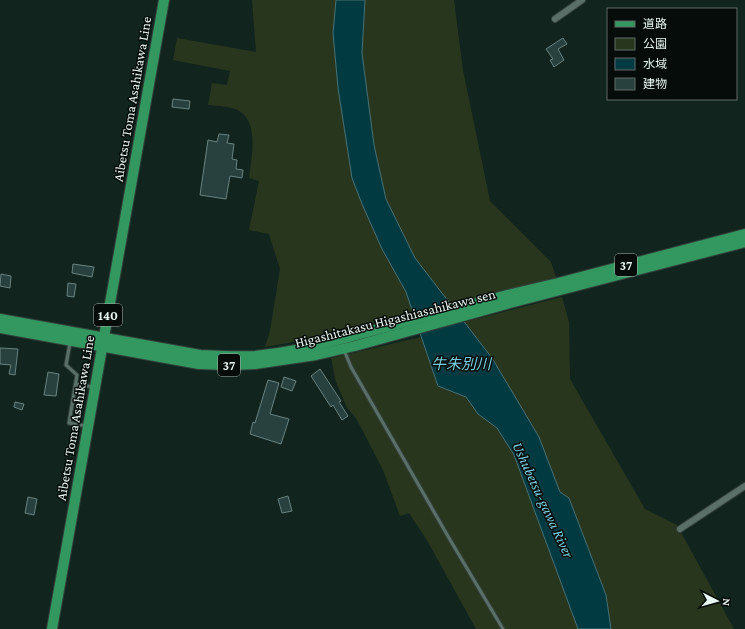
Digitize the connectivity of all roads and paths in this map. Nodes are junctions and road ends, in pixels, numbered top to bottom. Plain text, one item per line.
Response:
1 (164, 0) edge
2 (582, 0) edge
3 (555, 19) dead end
4 (745, 234) edge
5 (745, 242) edge
6 (508, 299) junction
7 (0, 319) edge
8 (0, 328) edge
9 (70, 341) junction
10 (353, 341) junction
11 (103, 342) junction
12 (343, 349) junction
13 (76, 384) junction
14 (95, 387) junction
15 (88, 426) junction
16 (745, 486) edge
17 (680, 529) dead end
18 (52, 629) edge
19 (503, 629) edge

1 - 11 main road, Aibetsu Toma Asahikawa Line / 140
2 - 3 street
4 - 6 main road, Higashitakasu Higashiasahikawa sen / 37
5 - 6 main road, Higashitakasu Higashiasahikawa sen / 37
6 - 10 main road, Higashitakasu Higashiasahikawa sen / 37
7 - 11 main road, Higashitakasu Higashiasahikawa sen / 37
8 - 9 main road, Higashitakasu Higashiasahikawa sen / 37
9 - 11 main road, Higashitakasu Higashiasahikawa sen / 37
9 - 13 lane
10 - 11 main road, Higashitakasu Higashiasahikawa sen / 37
10 - 12 main road, Higashitakasu Higashiasahikawa sen / 37
11 - 12 main road, Higashitakasu Higashiasahikawa sen / 37
11 - 14 main road, Aibetsu Toma Asahikawa Line / 140
12 - 19 lane
13 - 14 lane
13 - 15 lane
14 - 15 main road, Aibetsu Toma Asahikawa Line / 140
15 - 18 main road, Aibetsu Toma Asahikawa Line / 140
16 - 17 street

